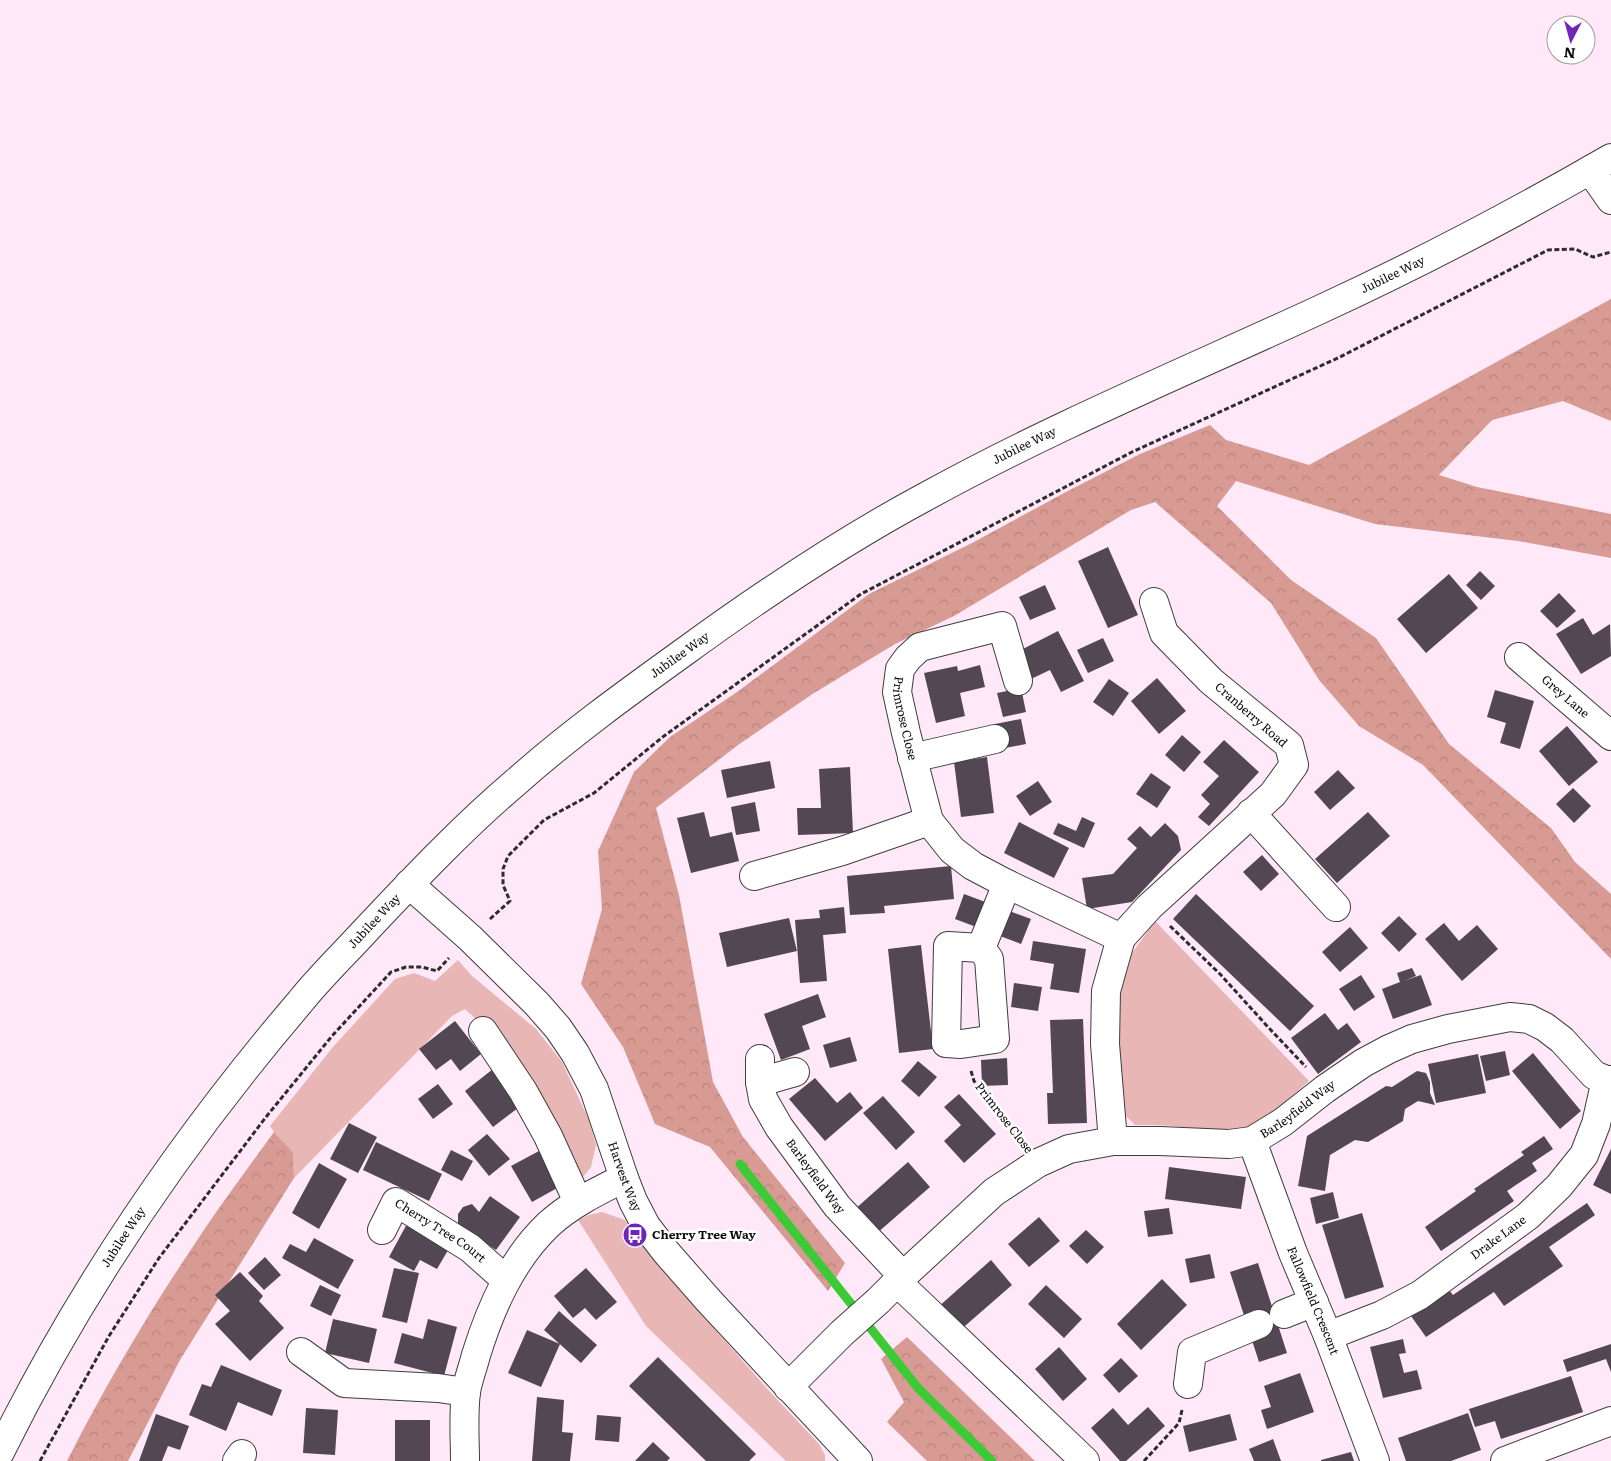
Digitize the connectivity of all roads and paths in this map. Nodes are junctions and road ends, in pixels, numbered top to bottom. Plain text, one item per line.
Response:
1 (1601, 164) edge
2 (1611, 200) edge
3 (1611, 252) edge
4 (1154, 602) dead end
5 (1519, 657) dead end
6 (1018, 681) dead end
7 (1611, 736) edge
8 (995, 739) dead end
9 (912, 758) junction
10 (1251, 813) junction
11 (930, 822) junction
12 (754, 876) dead end
13 (409, 884) junction
14 (1007, 884) junction
15 (1149, 907) junction
16 (1336, 907) dead end
17 (470, 938) junction
18 (1121, 938) junction
19 (982, 948) junction
20 (482, 1031) dead end
21 (961, 1044) junction
22 (796, 1072) dead end
23 (1608, 1080) edge
24 (1325, 1090) junction
25 (1113, 1141) junction
26 (1252, 1141) junction
27 (1038, 1163) junction
28 (624, 1178) junction
29 (578, 1202) junction
30 (382, 1230) dead end
31 (900, 1279) junction
32 (506, 1280) junction
33 (1314, 1302) junction
34 (1284, 1314) dead end
35 (1259, 1324) dead end
36 (1328, 1336) junction
37 (301, 1352) dead end
38 (1188, 1384) joint
39 (788, 1387) junction
40 (466, 1392) junction
41 (1611, 1421) edge
42 (0, 1452) edge
43 (40, 1461) edge
44 (465, 1461) edge
45 (858, 1461) edge
46 (1085, 1461) edge
47 (1144, 1461) edge
48 (1375, 1461) edge
49 (1505, 1461) edge

1 - 2 street
1 - 13 street, Jubilee Way
3 - 17 path
4 - 10 street, Cranberry Road
5 - 7 street, Grey Lane
6 - 9 street, Primrose Close
8 - 9 street
9 - 11 street, Primrose Close
10 - 15 street, Cranberry Road
10 - 16 street
11 - 12 street
11 - 14 street, Primrose Close
13 - 17 street, Harvest Way
13 - 42 street, Jubilee Way
14 - 18 street, Primrose Close
14 - 19 street
15 - 18 street, Cranberry Road
15 - 24 path
17 - 28 street, Harvest Way
17 - 43 path
18 - 25 street, Cranberry Road
19 - 21 street
19 - 21 street
20 - 29 street
21 - 27 path, Primrose Close
22 - 31 street, Barleyfield Way
23 - 24 street, Barleyfield Way
23 - 36 street, Drake Lane
24 - 26 street, Barleyfield Way
25 - 26 street, Barleyfield Way
25 - 27 street, Barleyfield Way
26 - 33 street, Fallowfield Crescent
27 - 31 street, Barleyfield Way
28 - 29 street
28 - 39 street, Harvest Way
29 - 32 street
30 - 32 street, Cherry Tree Court
31 - 39 street, Barleyfield Way
31 - 46 street, Barleyfield Way
32 - 40 street
33 - 34 street
33 - 36 street, Fallowfield Crescent
35 - 38 street
36 - 48 street, Fallowfield Crescent
37 - 40 street
38 - 47 path
39 - 45 street, Harvest Way
40 - 44 street
41 - 49 street

